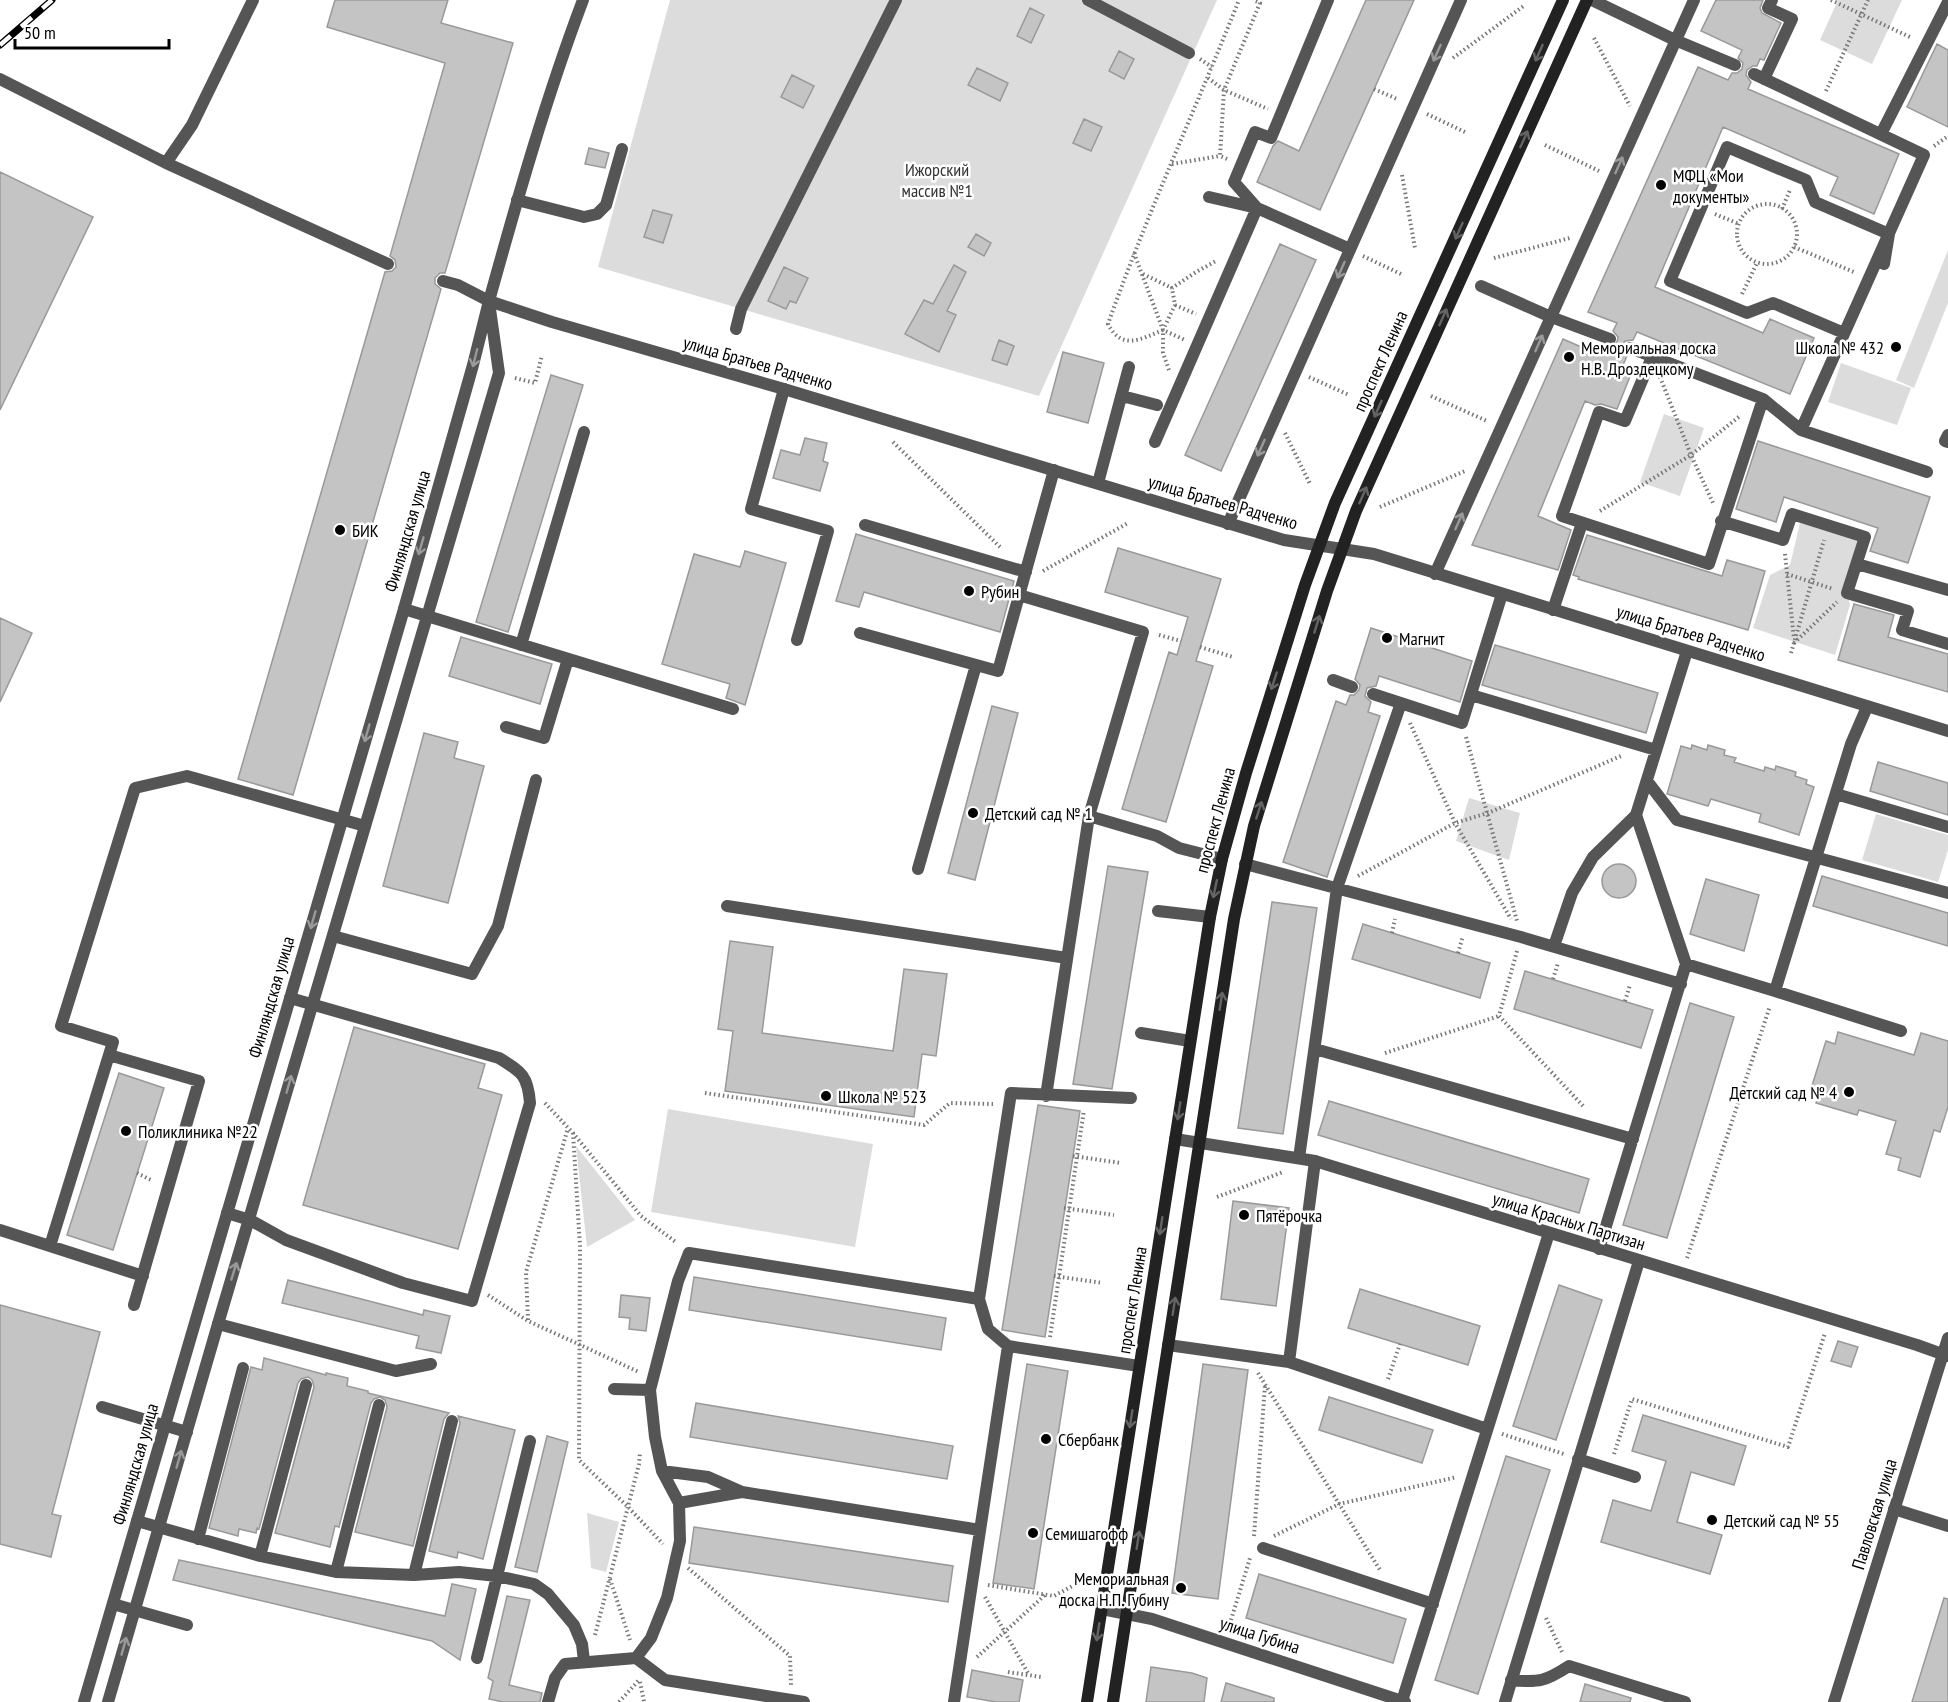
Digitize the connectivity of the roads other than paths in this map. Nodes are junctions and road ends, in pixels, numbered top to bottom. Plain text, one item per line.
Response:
1 (253, 0) edge
2 (583, 0) edge
3 (896, 0) edge
4 (1088, 0) edge
5 (1328, 0) edge
6 (1461, 0) edge
7 (1563, 0) edge
8 (1587, 0) edge
9 (1592, 0) edge
10 (1694, 0) edge
11 (1772, 0) edge
12 (1948, 2) edge
13 (1675, 40) junction
14 (1189, 53) dead end
15 (1735, 65) dead end
16 (0, 79) edge
17 (1881, 134) junction
18 (622, 149) dead end
19 (166, 163) junction
20 (1209, 196) dead end
21 (517, 200) junction
22 (1257, 208) junction
23 (1889, 234) junction
24 (1350, 249) junction
25 (388, 264) dead end
26 (1884, 264) dead end
27 (443, 281) dead end
28 (1481, 286) dead end
29 (489, 302) junction
30 (1551, 317) junction
31 (736, 329) dead end
32 (1844, 333) junction
33 (1610, 339) dead end
34 (1630, 348) dead end
35 (1652, 357) junction
36 (1129, 367) dead end
37 (784, 389) junction
38 (1122, 396) junction
39 (1763, 399) junction
40 (1157, 405) dead end
41 (1801, 430) junction
42 (584, 432) dead end
43 (1948, 435) edge
44 (1155, 442) dead end
45 (1948, 442) edge
46 (1054, 470) junction
47 (1927, 472) dead end
48 (1098, 483) junction
49 (1721, 521) junction
50 (1582, 523) junction
51 (1228, 524) junction
52 (865, 525) dead end
53 (1318, 546) junction
54 (1342, 549) junction
55 (1857, 564) junction
56 (1030, 574) junction
57 (1435, 574) junction
58 (1948, 590) edge
59 (1502, 594) junction
60 (1019, 595) junction
61 (404, 609) junction
62 (1553, 610) junction
63 (426, 615) junction
64 (860, 633) dead end
65 (797, 640) dead end
66 (1948, 644) edge
67 (521, 645) junction
68 (1687, 651) junction
69 (568, 659) junction
70 (976, 665) junction
71 (1333, 680) dead end
72 (1352, 687) dead end
73 (1373, 694) dead end
74 (1471, 695) junction
75 (1401, 703) junction
76 (1867, 707) junction
77 (733, 709) dead end
78 (506, 727) dead end
79 (1948, 731) edge
80 (1651, 748) junction
81 (536, 780) dead end
82 (1647, 781) junction
83 (1836, 794) junction
84 (1636, 815) junction
85 (1089, 816) junction
86 (342, 819) junction
87 (365, 826) junction
88 (1948, 827) edge
89 (1817, 858) junction
90 (1222, 859) junction
91 (1245, 864) junction
92 (918, 869) dead end
93 (1336, 888) junction
94 (1948, 892) edge
95 (727, 906) dead end
96 (1158, 911) dead end
97 (1210, 917) junction
98 (333, 936) junction
99 (1554, 946) junction
100 (1068, 958) junction
101 (1686, 964) junction
102 (1681, 984) junction
103 (1775, 991) junction
104 (290, 998) junction
105 (312, 1005) junction
106 (1901, 1031) dead end
107 (1141, 1033) dead end
108 (1190, 1041) junction
109 (1315, 1049) junction
110 (109, 1054) junction
111 (1047, 1096) junction
112 (1131, 1098) dead end
113 (1175, 1139) junction
114 (1633, 1139) junction
115 (1200, 1143) junction
116 (1299, 1158) junction
117 (1315, 1161) junction
118 (227, 1213) junction
119 (249, 1220) junction
120 (0, 1230) edge
121 (1549, 1233) junction
122 (50, 1246) junction
123 (1599, 1249) junction
124 (1639, 1261) junction
125 (143, 1276) junction
126 (979, 1299) junction
127 (134, 1305) dead end
128 (218, 1324) junction
129 (1948, 1338) edge
130 (1008, 1346) junction
131 (1168, 1346) junction
132 (1945, 1356) edge
133 (1289, 1362) junction
134 (431, 1364) dead end
135 (1139, 1366) junction
136 (243, 1368) dead end
137 (306, 1385) dead end
138 (614, 1389) dead end
139 (650, 1390) junction
140 (379, 1405) dead end
141 (102, 1407) dead end
142 (452, 1421) dead end
143 (165, 1426) junction
144 (1487, 1429) junction
145 (187, 1432) junction
146 (530, 1441) dead end
147 (1578, 1459) junction
148 (662, 1470) junction
149 (1635, 1477) dead end
150 (742, 1492) junction
151 (679, 1503) junction
152 (1894, 1509) junction
153 (137, 1521) junction
154 (1948, 1526) edge
155 (159, 1528) junction
156 (980, 1530) junction
157 (198, 1539) junction
158 (1258, 1547) road end
159 (260, 1556) junction
160 (336, 1572) junction
161 (414, 1575) junction
162 (497, 1576) junction
163 (113, 1604) junction
164 (1433, 1605) junction
165 (1101, 1609) junction
166 (134, 1611) junction
167 (1127, 1614) junction
168 (187, 1625) dead end
169 (477, 1658) dead end
170 (636, 1658) junction
171 (587, 1662) junction
172 (1511, 1680) junction
173 (797, 1701) edge
174 (84, 1702) edge
175 (108, 1702) edge
176 (548, 1702) edge
177 (954, 1702) edge
178 (1087, 1702) edge
179 (1113, 1702) edge
180 (1404, 1702) edge
181 (1504, 1702) edge
182 (1685, 1702) edge
183 (1834, 1702) edge

1 - 19 street
2 - 21 street, Финляндская улица
3 - 31 street
4 - 14 street
5 - 22 street
6 -> 24 street
7 -> 53 main road, проспект Ленина
54 -> 8 main road
9 - 13 street
10 - 13 street
11 - 17 street
12 - 17 street
13 - 15 street
30 -> 13 street
16 - 19 street
17 - 23 street
18 - 21 street
19 - 25 street
20 - 22 street
21 - 29 street, Финляндская улица
22 - 24 street
22 - 44 street
23 - 26 street
23 - 32 street
23 - 32 street
24 -> 51 street
27 - 29 street, улица Братьев Радченко
28 - 30 street
29 - 37 street, улица Братьев Радченко
29 -> 61 street, Финляндская улица
29 - 63 street, Финляндская улица
30 - 33 street
57 -> 30 street
32 - 41 street
34 - 35 street
35 - 39 street
35 - 50 street
36 - 38 street
37 - 46 street, улица Братьев Радченко
37 - 65 street
38 - 40 street
38 - 48 street
39 - 41 street
39 - 49 street
41 - 47 street
42 - 67 street
43 - 45 street
46 - 48 street, улица Братьев Радченко
46 - 56 street
48 - 51 street, улица Братьев Радченко
49 - 50 street
49 - 55 street
50 - 62 street
51 - 53 street, улица Братьев Радченко
52 - 56 street
53 - 54 street, улица Братьев Радченко
53 -> 90 main road, проспект Ленина
54 - 57 street, улица Братьев Радченко
91 -> 54 main road
55 - 58 street
55 - 66 street
56 - 60 street
57 - 59 street, улица Братьев Радченко
59 - 62 street, улица Братьев Радченко
59 - 74 street
60 - 70 street
60 - 85 street
61 - 63 street
61 -> 86 street, Финляндская улица
62 - 68 street, улица Братьев Радченко
63 - 67 street
63 - 87 street, Финляндская улица
64 - 70 street
67 - 69 street
68 - 76 street, улица Братьев Радченко
68 - 80 street
69 - 77 street
69 - 78 street
70 - 92 street
71 - 72 street
73 - 75 street
74 - 75 street
74 - 80 street
75 - 93 street
76 - 79 street, улица Братьев Радченко
76 - 83 street
80 - 82 street
81 - 98 street
82 - 84 street
82 - 89 street
83 - 88 street
83 - 89 street
84 - 99 street
84 - 101 street
85 - 90 street
85 - 100 street
86 - 87 street
86 -> 104 street, Финляндская улица
86 - 110 street
87 - 98 street, Финляндская улица
89 - 94 street
89 - 103 street
90 -> 97 main road, проспект Ленина
91 - 93 street
115 -> 91 main road
93 - 99 street
93 - 109 street
95 - 100 street
96 - 97 street
97 - 108 main road, проспект Ленина
98 - 105 street, Финляндская улица
99 - 102 street
100 - 111 street
101 - 102 street
101 - 103 street
102 - 114 street
103 - 106 street
104 - 105 street
104 - 118 street, Финляндская улица
119 -> 105 street, Финляндская улица
105 - 119 street
107 - 108 street
108 -> 113 main road, проспект Ленина
109 - 114 street
109 - 116 street
110 - 122 street
110 - 125 street
111 - 112 street
111 - 126 street
113 - 115 street, улица Красных Партизан
113 -> 135 main road, проспект Ленина
114 - 123 street
115 - 116 street, улица Красных Партизан
131 -> 115 main road
116 - 117 street, улица Красных Партизан
117 - 121 street, улица Красных Партизан
117 - 133 street
118 - 119 street
118 - 143 street, Финляндская улица
128 -> 119 street, Финляндская улица
120 - 122 street
121 - 123 street, улица Красных Партизан
121 - 144 street
122 - 125 street
123 - 124 street, улица Красных Партизан
124 - 132 street, улица Красных Партизан
124 - 147 street
125 - 127 street
126 - 130 street
126 - 139 street
128 - 134 street
128 - 145 street, Финляндская улица
129 - 132 street, Павловская улица
130 - 135 street
130 - 156 street
131 - 133 street
167 -> 131 main road
132 - 152 street, Павловская улица
133 - 144 street
135 -> 165 main road, проспект Ленина
136 - 157 street
137 - 159 street
138 - 139 street
139 - 148 street
140 - 160 street
141 - 143 street
142 - 161 street
143 - 145 street
143 - 153 street, Финляндская улица
144 - 164 street
155 -> 145 street, Финляндская улица
146 - 162 street
147 - 149 street
147 - 172 street
148 - 150 street
148 - 151 street
150 - 151 street
150 - 156 street
151 - 170 street
152 - 154 street
152 - 183 street, Павловская улица
153 - 155 street
153 - 163 street, Финляндская улица
155 - 157 street
155 - 166 street, Финляндская улица
156 - 177 street
157 - 159 street
158 - 164 street
159 - 160 street
160 - 161 street
161 - 162 street
162 - 169 street
162 - 171 street
163 - 166 street
163 - 174 street, Финляндская улица
164 - 180 street
165 - 167 street, улица Губина
165 -> 178 main road, проспект Ленина
166 - 168 street
175 -> 166 street, Финляндская улица
167 - 179 main road
167 - 180 street, улица Губина
170 - 171 street
170 - 173 street
171 - 176 street
172 - 181 street
172 - 182 street

